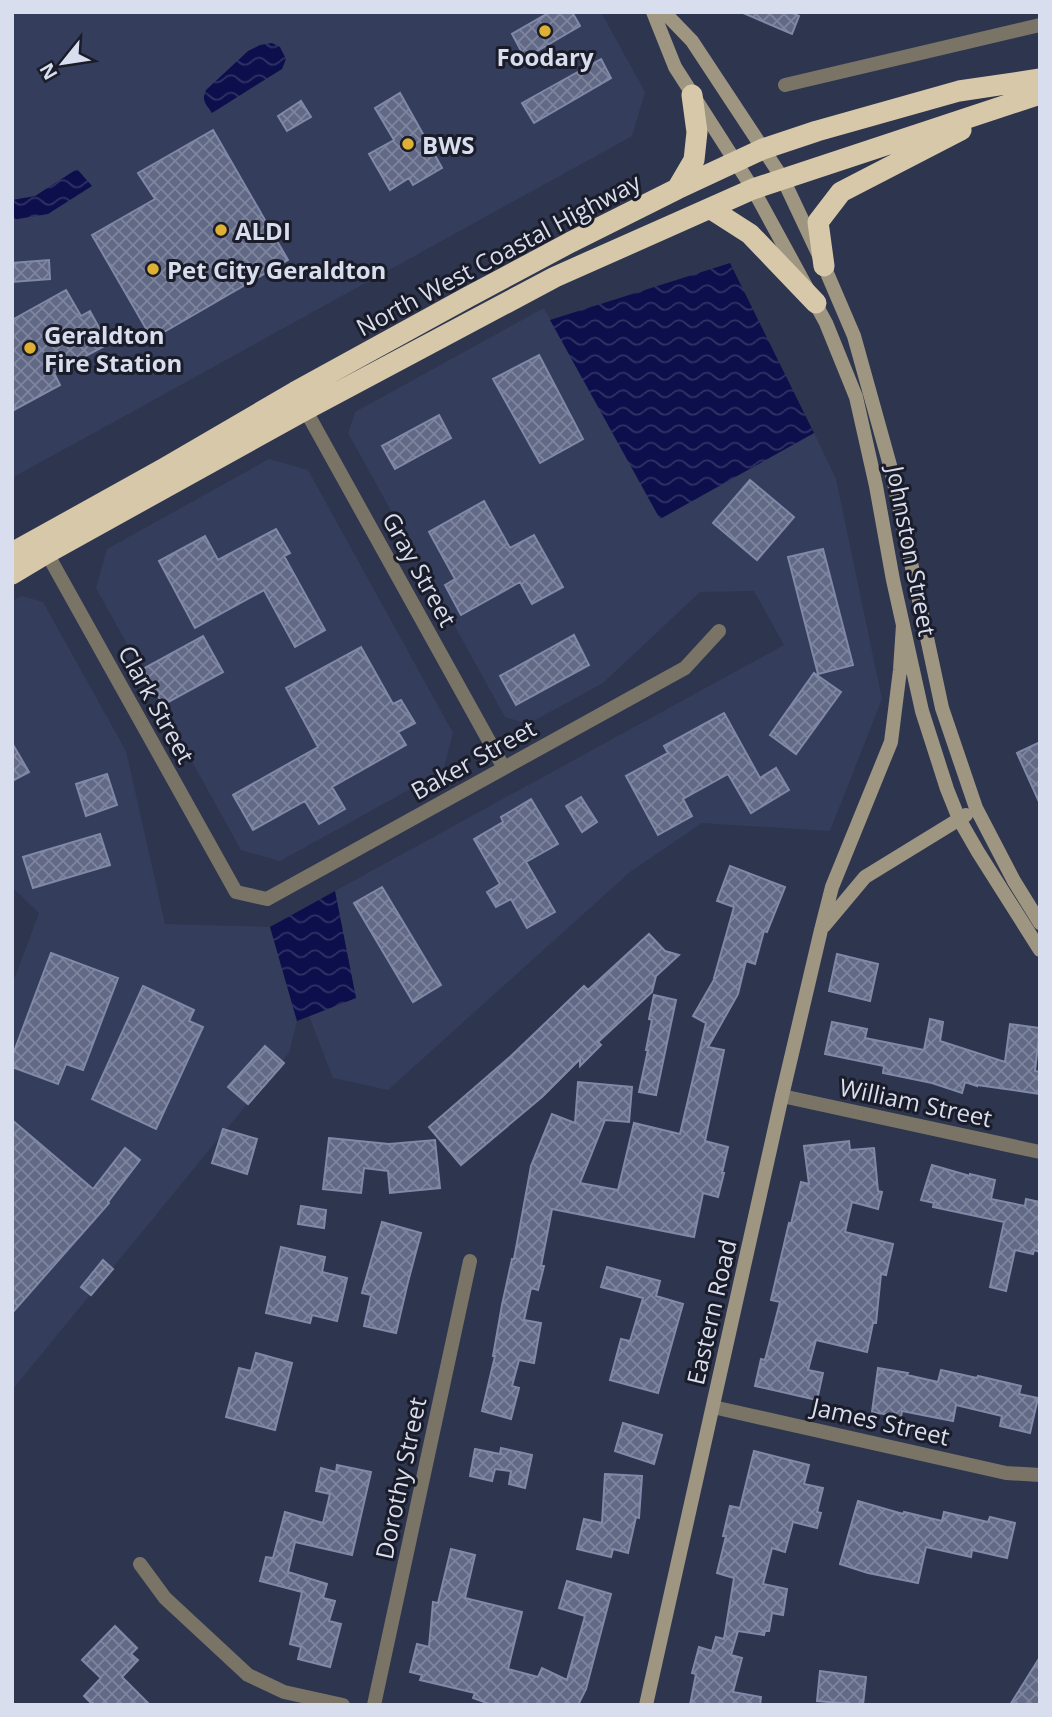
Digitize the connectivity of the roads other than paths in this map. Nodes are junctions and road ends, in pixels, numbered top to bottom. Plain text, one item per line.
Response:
1 (653, 12) edge
2 (664, 12) edge
3 (1040, 25) edge
4 (1040, 79) edge
5 (785, 85) dead end
6 (692, 94) junction
7 (1040, 94) edge
8 (1015, 101) junction
9 (763, 149) junction
10 (735, 163) junction
11 (783, 179) junction
12 (677, 189) junction
13 (752, 189) junction
14 (711, 209) junction
15 (824, 266) junction
16 (816, 303) junction
17 (300, 401) junction
18 (43, 546) junction
19 (12, 553) edge
20 (12, 574) edge
21 (903, 625) junction
22 (719, 631) dead end
23 (504, 768) junction
24 (976, 808) junction
25 (959, 819) junction
26 (236, 892) joint
27 (1040, 923) edge
28 (821, 930) junction
29 (1040, 950) edge
30 (782, 1096) junction
31 (1040, 1152) edge
32 (470, 1261) dead end
33 (713, 1407) junction
34 (1040, 1475) edge
35 (141, 1564) dead end
36 (343, 1705) edge
37 (374, 1705) edge
38 (646, 1705) edge

1 - 6 main road, Johnston Street
2 - 9 main road, Johnston Street
3 - 5 street
4 - 9 highway, North West Coastal Highway
6 - 10 main road, Johnston Street
6 - 12 highway
7 - 8 highway, North West Coastal Highway
8 - 11 highway, North West Coastal Highway
8 - 15 highway
9 - 10 highway, North West Coastal Highway
9 - 11 main road, Johnston Street
10 - 12 highway, North West Coastal Highway
10 - 13 main road, Johnston Street
11 - 13 highway, North West Coastal Highway
11 - 15 main road, Johnston Street
12 - 17 highway, North West Coastal Highway
13 - 14 highway, North West Coastal Highway
13 - 16 main road, Johnston Street
14 - 16 highway
14 - 17 highway, North West Coastal Highway
15 - 24 main road, Johnston Street
16 - 21 main road, Johnston Street
17 - 18 highway, North West Coastal Highway
17 - 23 street, Gray Street
18 - 19 highway, North West Coastal Highway
18 - 20 highway, North West Coastal Highway
18 - 26 street, Clark Street
21 - 25 main road, Johnston Street
21 - 28 main road, Eastern Road
22 - 23 street, Baker Street
23 - 26 street, Baker Street
24 - 25 main road, Eastern Road
24 - 27 main road, Johnston Street
25 - 28 main road, Eastern Road
25 - 29 main road, Johnston Street
28 - 30 main road, Eastern Road
30 - 31 street, William Street
30 - 33 main road, Eastern Road
32 - 37 street, Dorothy Street
33 - 34 street, James Street
33 - 38 main road, Eastern Road
35 - 36 street

